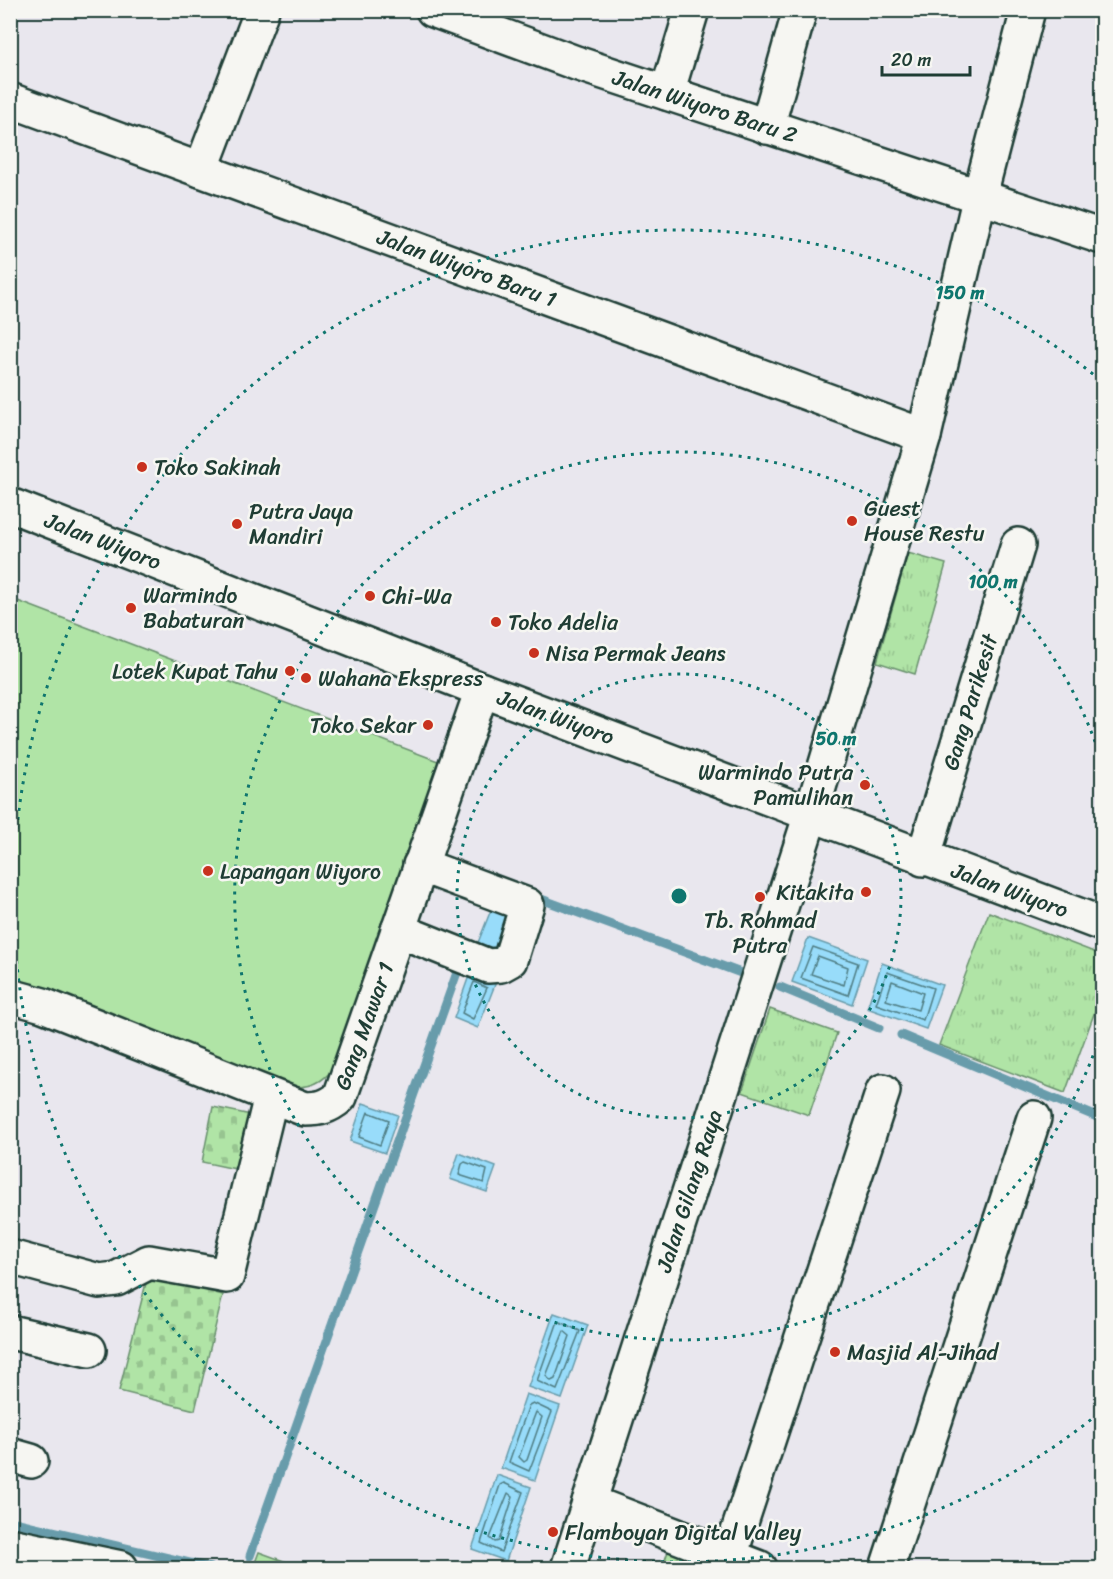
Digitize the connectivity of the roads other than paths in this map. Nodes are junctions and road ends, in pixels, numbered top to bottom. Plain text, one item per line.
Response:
1 (262, 10) edge
2 (433, 10) edge
3 (693, 10) edge
4 (800, 10) edge
5 (1029, 10) edge
6 (667, 93) junction
7 (10, 100) edge
8 (767, 127) junction
9 (201, 170) junction
10 (980, 195) junction
11 (1102, 237) edge
12 (924, 436) junction
13 (10, 504) edge
14 (1018, 545) dead end
15 (482, 690) junction
16 (811, 814) junction
17 (923, 859) junction
18 (420, 865) junction
19 (1102, 924) edge
20 (398, 930) junction
21 (10, 996) edge
22 (883, 1091) dead end
23 (271, 1096) junction
24 (1034, 1118) dead end
25 (10, 1257) edge
26 (10, 1332) edge
27 (89, 1350) dead end
28 (589, 1502) junction
29 (10, 1545) edge
30 (53, 1561) edge
31 (728, 1563) edge
32 (121, 1569) edge
33 (568, 1569) edge
34 (760, 1569) edge
35 (887, 1569) edge

1 - 9 street
2 - 6 street, Jalan Wiyoro Baru 2
3 - 6 street
4 - 8 street
5 - 10 street, Jalan Gilang Raya
6 - 8 street, Jalan Wiyoro Baru 2
7 - 9 street, Jalan Wiyoro Baru 1
8 - 10 street, Jalan Wiyoro Baru 2
9 - 12 street, Jalan Wiyoro Baru 1
10 - 11 street, Jalan Wiyoro Baru 2
10 - 12 street, Jalan Gilang Raya
12 - 16 street, Jalan Gilang Raya
13 - 15 street, Jalan Wiyoro
14 - 17 street, Gang Parikesit
15 - 16 street, Jalan Wiyoro
15 - 18 street, Gang Mawar 1
16 - 17 street, Jalan Wiyoro
16 - 28 street, Jalan Gilang Raya
17 - 19 street, Jalan Wiyoro
18 - 20 street, Gang Mawar 1
18 - 20 street
20 - 23 street, Gang Mawar 1
21 - 23 street, Gang Mawar 1
22 - 31 street
23 - 25 street
24 - 35 street
26 - 27 street
28 - 31 street
28 - 33 street, Jalan Gilang Raya
29 - 30 street
30 - 32 street
31 - 34 street

